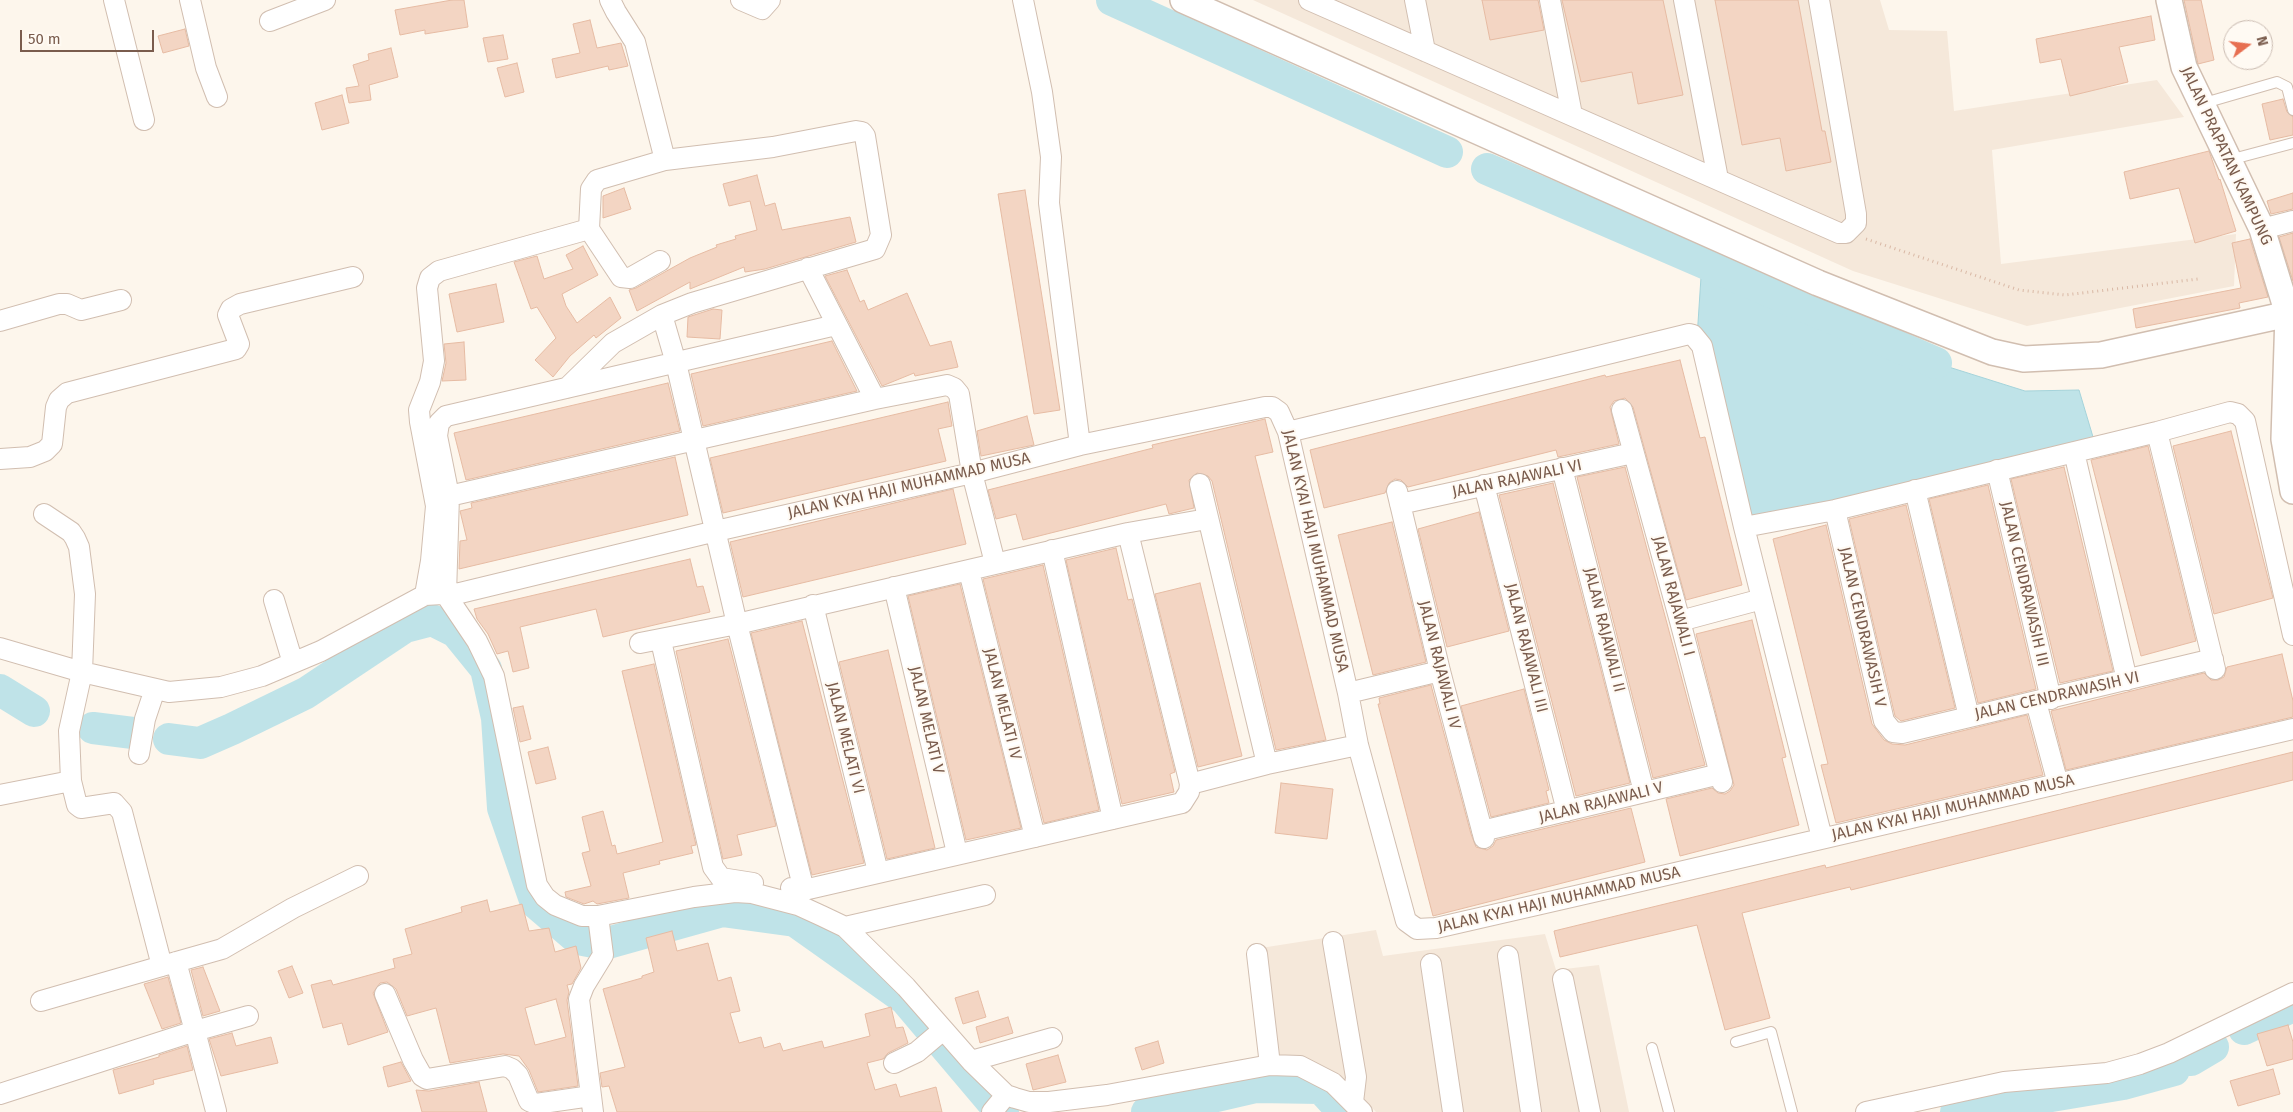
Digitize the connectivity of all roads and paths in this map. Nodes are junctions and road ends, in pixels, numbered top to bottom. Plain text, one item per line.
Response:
1 (114, 0) edge
2 (190, 0) edge
3 (325, 0) edge
4 (610, 0) edge
5 (741, 0) edge
6 (770, 0) edge
7 (1023, 0) edge
8 (1183, 0) edge
9 (1309, 0) edge
10 (1415, 0) edge
11 (1550, 0) edge
12 (1684, 0) edge
13 (1819, 0) edge
14 (2169, 0) edge
15 (270, 21) dead end
16 (1425, 51) junction
17 (217, 97) dead end
18 (2201, 104) junction
19 (2293, 110) edge
20 (1572, 115) junction
21 (144, 120) dead end
22 (2293, 143) edge
23 (665, 160) junction
24 (2228, 160) junction
25 (1718, 178) junction
26 (2293, 221) edge
27 (589, 229) junction
28 (2262, 229) junction
29 (1846, 233) junction
30 (660, 261) dead end
31 (808, 268) junction
32 (353, 277) dead end
33 (2198, 279) dead end
34 (121, 300) dead end
35 (2290, 314) edge
36 (662, 315) junction
37 (0, 322) edge
38 (836, 325) junction
39 (676, 363) junction
40 (567, 388) junction
41 (875, 399) junction
42 (1622, 410) dead end
43 (1288, 432) junction
44 (2157, 432) junction
45 (694, 440) junction
46 (1080, 445) junction
47 (2074, 452) junction
48 (1634, 453) junction
49 (0, 459) edge
50 (1562, 468) junction
51 (1997, 470) junction
52 (972, 473) junction
53 (1200, 484) dead end
54 (1484, 485) junction
55 (1914, 490) junction
56 (2293, 491) edge
57 (449, 496) junction
58 (1398, 498) joint
59 (1835, 510) junction
60 (44, 514) dead end
61 (1207, 519) junction
62 (1744, 527) junction
63 (716, 531) junction
64 (1128, 533) junction
65 (1052, 550) junction
66 (994, 563) junction
67 (969, 571) junction
68 (894, 587) junction
69 (424, 595) junction
70 (446, 595) junction
71 (1762, 599) junction
72 (274, 600) dead end
73 (813, 605) junction
74 (1680, 621) junction
75 (737, 624) junction
76 (2293, 635) edge
77 (661, 641) junction
78 (640, 643) dead end
79 (0, 648) edge
80 (294, 663) junction
81 (1440, 671) junction
82 (82, 672) junction
83 (2127, 680) junction
84 (155, 689) junction
85 (1348, 692) junction
86 (2044, 701) junction
87 (1969, 717) junction
88 (2293, 729) edge
89 (1902, 733) joint
90 (1358, 745) junction
91 (139, 754) dead end
92 (1267, 764) junction
93 (1721, 778) joint
94 (71, 782) junction
95 (1190, 784) junction
96 (2058, 784) junction
97 (1644, 792) junction
98 (0, 795) edge
99 (1567, 811) junction
100 (1113, 819) junction
101 (1483, 835) joint
102 (1035, 838) junction
103 (1822, 838) junction
104 (957, 853) junction
105 (878, 872) junction
106 (358, 876) dead end
107 (804, 890) junction
108 (985, 895) dead end
109 (845, 927) junction
110 (601, 934) junction
111 (1333, 942) dead end
112 (1258, 954) dead end
113 (1508, 956) dead end
114 (169, 964) junction
115 (1431, 964) dead end
116 (1563, 979) dead end
117 (2293, 993) edge
118 (385, 994) dead end
119 (41, 1001) dead end
120 (248, 1016) dead end
121 (195, 1031) junction
122 (937, 1035) junction
123 (1052, 1038) dead end
124 (1736, 1042) dead end
125 (1652, 1048) dead end
126 (971, 1061) junction
127 (894, 1063) dead end
128 (1270, 1065) junction
129 (0, 1094) edge
130 (999, 1103) edge
131 (592, 1104) edge
132 (1110, 1106) edge
133 (1357, 1107) edge
134 (216, 1110) dead end
135 (1453, 1112) edge
136 (1531, 1112) edge
137 (1590, 1112) edge
138 (1668, 1112) edge
139 (1792, 1112) edge
140 (1866, 1112) edge

1 - 21 street
2 - 17 street
3 - 15 street
4 - 23 street
5 - 6 street
7 - 46 street
8 - 35 street
9 - 16 street
10 - 16 street
11 - 20 street
12 - 25 street
13 - 29 street
14 - 18 street, JALAN PRAPATAN KAMPUNG
16 - 20 street
18 - 19 lane
18 - 24 street, JALAN PRAPATAN KAMPUNG
20 - 25 street
22 - 24 lane
23 - 27 street
23 - 31 street
24 - 28 street, JALAN PRAPATAN KAMPUNG
25 - 29 street
26 - 28 street
27 - 30 street
27 - 69 street
28 - 35 street, JALAN PRAPATAN KAMPUNG
29 - 33 path
31 - 36 street
31 - 38 street
32 - 49 street
34 - 37 street
35 - 56 street, JALAN PRAPATAN KAMPUNG
36 - 39 street
36 - 40 street
38 - 39 street
38 - 41 street
39 - 40 street
39 - 45 street
40 - 57 street
41 - 45 street
41 - 52 street
42 - 48 street, JALAN RAJAWALI I
43 - 46 street, JALAN KYAI HAJI MUHAMMAD MUSA
43 - 62 street
43 - 85 street, JALAN KYAI HAJI MUHAMMAD MUSA
44 - 47 street
44 - 76 street
44 - 83 street, JALAN CENDRAWASIH VI
45 - 57 street
45 - 63 street
46 - 52 street, JALAN KYAI HAJI MUHAMMAD MUSA
47 - 51 street
47 - 83 street
48 - 50 street, JALAN RAJAWALI VI
48 - 74 street, JALAN RAJAWALI I
50 - 54 street, JALAN RAJAWALI VI
50 - 97 street, JALAN RAJAWALI II
51 - 55 street
51 - 86 street, JALAN CENDRAWASIH III
52 - 63 street, JALAN KYAI HAJI MUHAMMAD MUSA
52 - 66 street
53 - 61 street
54 - 58 street, JALAN RAJAWALI VI
54 - 99 street, JALAN RAJAWALI III
55 - 59 street
55 - 87 street
57 - 70 street
58 - 81 street, JALAN RAJAWALI IV
59 - 62 street
59 - 89 street, JALAN CENDRAWASIH V
60 - 82 street
61 - 64 street
61 - 92 street
62 - 71 street
63 - 70 street, JALAN KYAI HAJI MUHAMMAD MUSA
63 - 75 street
64 - 65 street
64 - 95 street
65 - 66 street
65 - 100 street
66 - 67 street
67 - 68 street
67 - 102 street, JALAN MELATI IV
68 - 73 street
68 - 104 street, JALAN MELATI V
69 - 70 street, JALAN KYAI HAJI MUHAMMAD MUSA
69 - 80 street, JALAN KYAI HAJI MUHAMMAD MUSA
70 - 110 street
71 - 74 street
71 - 103 street
72 - 80 street
73 - 75 street
73 - 105 street, JALAN MELATI VI
74 - 93 street, JALAN RAJAWALI I
75 - 77 street
75 - 107 street
77 - 78 street
77 - 107 street
79 - 82 street, JALAN KYAI HAJI MUHAMMAD MUSA
80 - 84 street, JALAN KYAI HAJI MUHAMMAD MUSA
81 - 85 street
81 - 101 street, JALAN RAJAWALI IV
82 - 84 street, JALAN KYAI HAJI MUHAMMAD MUSA
82 - 94 street
83 - 86 street, JALAN CENDRAWASIH VI
84 - 91 street
85 - 90 street, JALAN KYAI HAJI MUHAMMAD MUSA
86 - 87 street, JALAN CENDRAWASIH VI
86 - 96 street, JALAN CENDRAWASIH III
87 - 89 street, JALAN CENDRAWASIH VI
88 - 96 street, JALAN KYAI HAJI MUHAMMAD MUSA
90 - 92 street
90 - 103 street, JALAN KYAI HAJI MUHAMMAD MUSA
92 - 95 street
93 - 97 street, JALAN RAJAWALI V
94 - 98 street
94 - 114 street
95 - 100 street
96 - 103 street, JALAN KYAI HAJI MUHAMMAD MUSA
97 - 99 street, JALAN RAJAWALI V
99 - 101 street, JALAN RAJAWALI V
100 - 102 street
102 - 104 street
104 - 105 street
105 - 107 street
106 - 114 street
108 - 109 street
109 - 110 street
109 - 122 street
110 - 131 street
111 - 133 street
112 - 128 street
113 - 136 street
114 - 119 street
114 - 121 street
115 - 135 street
116 - 137 street
117 - 140 street
118 - 131 street
120 - 121 street
121 - 129 street
121 - 134 street
122 - 126 street
122 - 127 street
123 - 126 street
124 - 139 lane
125 - 138 lane
126 - 130 street
128 - 132 street
128 - 133 street
130 - 132 street

